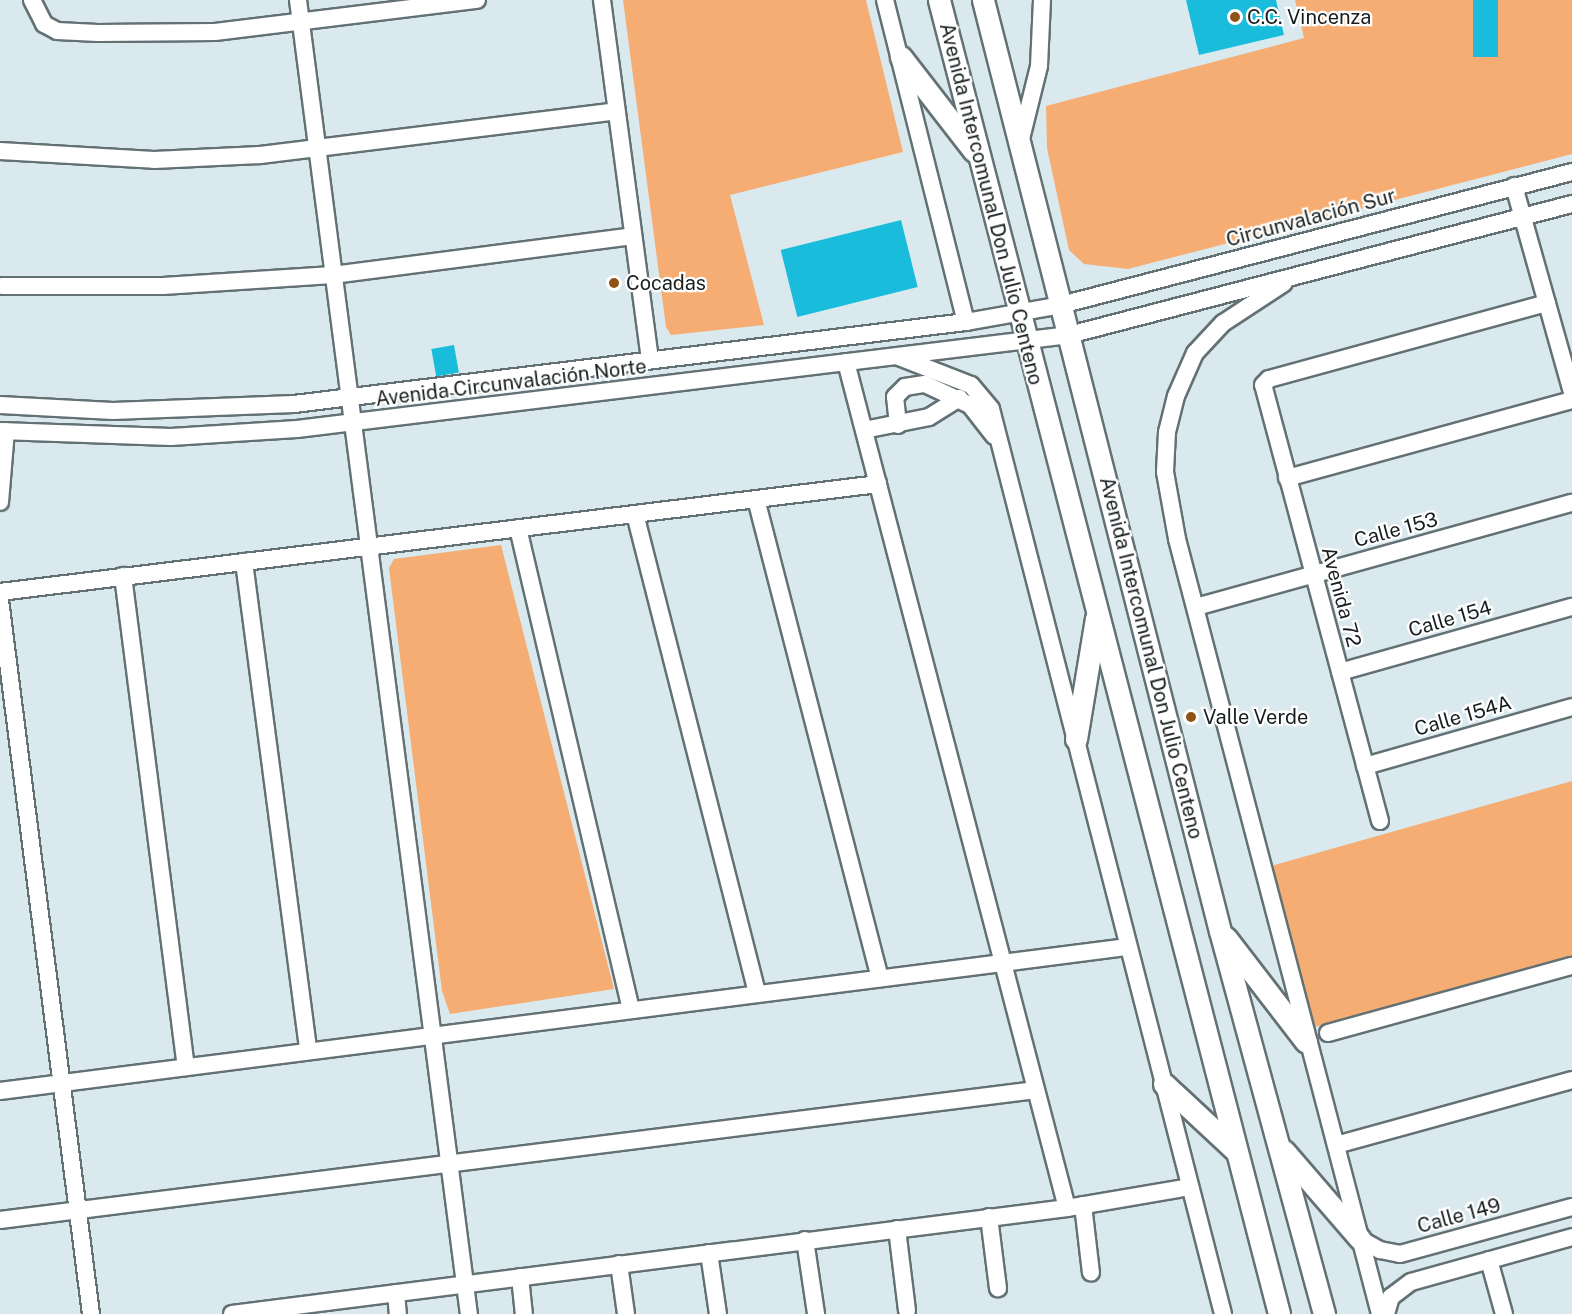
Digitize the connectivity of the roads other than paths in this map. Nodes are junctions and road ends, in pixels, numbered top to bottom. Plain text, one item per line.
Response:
1 (32, 0) edge
2 (298, 0) edge
3 (477, 0) edge
4 (602, 0) edge
5 (885, 0) edge
6 (939, 0) edge
7 (983, 0) edge
8 (1042, 0) edge
9 (301, 22) junction
10 (901, 57) junction
11 (616, 111) junction
12 (1019, 148) junction
13 (317, 149) junction
14 (0, 151) edge
15 (980, 159) junction
16 (1572, 172) edge
17 (1514, 186) junction
18 (1572, 204) edge
19 (1523, 216) junction
20 (632, 236) junction
21 (1297, 274) junction
22 (333, 275) junction
23 (2, 286) dead end
24 (1547, 303) junction
25 (1061, 305) junction
26 (1018, 312) junction
27 (966, 322) junction
28 (1068, 335) junction
29 (1026, 340) junction
30 (900, 357) junction
31 (650, 360) junction
32 (846, 363) junction
33 (905, 387) junction
34 (1572, 393) edge
35 (348, 397) junction
36 (959, 398) junction
37 (1572, 400) edge
38 (0, 405) edge
39 (352, 424) junction
40 (898, 424) junction
41 (864, 430) junction
42 (3, 431) edge
43 (1001, 447) junction
44 (1287, 478) junction
45 (878, 484) junction
46 (756, 499) junction
47 (0, 502) edge
48 (1572, 503) edge
49 (635, 514) junction
50 (518, 528) junction
51 (370, 547) junction
52 (244, 562) junction
53 (1313, 574) junction
54 (123, 576) junction
55 (0, 592) edge
56 (0, 600) edge
57 (1196, 607) junction
58 (1572, 607) edge
59 (1098, 609) junction
60 (1340, 672) junction
61 (1572, 708) edge
62 (1076, 739) junction
63 (1365, 765) junction
64 (1380, 821) dead end
65 (1220, 931) junction
66 (1128, 947) junction
67 (1003, 963) junction
68 (1572, 966) edge
69 (880, 978) junction
70 (757, 994) junction
71 (631, 1010) junction
72 (1328, 1033) dead end
73 (434, 1035) junction
74 (1306, 1042) junction
75 (308, 1051) junction
76 (186, 1067) junction
77 (1572, 1080) edge
78 (62, 1083) junction
79 (1164, 1084) junction
80 (1036, 1090) junction
81 (0, 1091) edge
82 (1278, 1144) junction
83 (1336, 1145) junction
84 (1236, 1151) junction
85 (450, 1163) junction
86 (1190, 1187) junction
87 (1075, 1206) junction
88 (1572, 1207) edge
89 (76, 1212) junction
90 (989, 1217) junction
91 (0, 1220) edge
92 (897, 1229) junction
93 (1572, 1237) edge
94 (1360, 1239) junction
95 (805, 1240) junction
96 (708, 1253) junction
97 (1490, 1260) junction
98 (619, 1264) junction
99 (1092, 1273) dead end
100 (520, 1277) junction
101 (465, 1284) junction
102 (998, 1288) dead end
103 (396, 1293) junction
104 (302, 1310) edge
105 (907, 1310) dead end
106 (92, 1314) edge
107 (232, 1314) edge
108 (398, 1314) edge
109 (469, 1314) edge
110 (524, 1314) edge
111 (626, 1314) edge
112 (717, 1314) edge
113 (816, 1314) edge
114 (1222, 1314) edge
115 (1279, 1314) edge
116 (1324, 1314) edge
117 (1380, 1314) edge
118 (1386, 1314) edge
119 (1504, 1314) edge

1 - 9 street
2 - 9 street
3 - 9 street
4 - 11 street
5 - 10 street
6 - 15 main road, Avenida Intercomunal Don Julio Centeno
7 - 12 main road, Avenida Intercomunal Don Julio Centeno
8 - 12 street
9 - 13 street
10 - 15 main road
10 - 27 street
11 - 13 street
11 - 20 street
12 - 25 main road, Avenida Intercomunal Don Julio Centeno
13 - 14 street
13 - 22 street
15 - 26 main road, Avenida Intercomunal Don Julio Centeno
16 - 17 street, Circunvalación Sur
17 - 19 street
17 - 25 street, Circunvalación Sur
18 - 19 street
19 - 21 street
19 - 24 street
20 - 22 street
20 - 31 street
21 - 28 street
21 - 57 street
22 - 23 street
22 - 35 street
24 - 34 street
24 - 44 street, Avenida 72
25 - 26 street, Circunvalación Sur
25 - 28 main road, Avenida Intercomunal Don Julio Centeno
26 - 27 street, Avenida Circunvalación Norte
26 - 29 main road, Avenida Intercomunal Don Julio Centeno
27 - 31 street, Avenida Circunvalación Norte
28 - 29 street, Avenida Circunvalación Norte
28 - 65 main road, Avenida Intercomunal Don Julio Centeno
29 - 30 street, Avenida Circunvalación Norte
29 - 59 main road, Avenida Intercomunal Don Julio Centeno
30 - 32 street, Avenida Circunvalación Norte
30 - 33 street
30 - 43 street
31 - 35 street, Avenida Circunvalación Norte
32 - 39 street, Avenida Circunvalación Norte
32 - 41 street
33 - 36 street
33 - 40 street
35 - 38 street, Avenida Circunvalación Norte
35 - 39 street
36 - 40 street
36 - 43 street
37 - 44 street
39 - 42 street, Avenida Circunvalación Norte
39 - 51 street
40 - 41 street
41 - 45 street
42 - 47 street
43 - 62 street
44 - 53 street, Avenida 72
45 - 46 street
45 - 67 street
46 - 49 street
46 - 69 street
48 - 53 street, Calle 153
49 - 50 street
49 - 70 street
50 - 51 street
50 - 71 street
51 - 52 street
51 - 73 street
52 - 54 street
52 - 75 street
53 - 57 street, Calle 153
53 - 60 street, Avenida 72
54 - 55 street
54 - 76 street
56 - 78 street
57 - 74 street
58 - 60 street, Calle 154
59 - 62 main road
59 - 84 main road, Avenida Intercomunal Don Julio Centeno
60 - 63 street, Avenida 72
61 - 63 street, Calle 154A
62 - 66 street
63 - 64 street, Avenida 72
65 - 74 main road
65 - 82 main road, Avenida Intercomunal Don Julio Centeno
66 - 67 street
66 - 79 street
67 - 69 street
67 - 80 street
68 - 72 street
69 - 70 street
70 - 71 street
71 - 73 street
73 - 75 street
73 - 85 street
74 - 83 street
75 - 76 street
76 - 78 street
77 - 83 street
78 - 81 street
78 - 89 street
79 - 84 main road
79 - 86 street
80 - 85 street
80 - 87 street
82 - 94 main road
82 - 116 main road, Avenida Intercomunal Don Julio Centeno
83 - 94 street
84 - 115 main road, Avenida Intercomunal Don Julio Centeno
85 - 89 street
85 - 101 street
86 - 87 street
86 - 114 street
87 - 90 street
87 - 99 street
88 - 94 street, Calle 149
89 - 91 street
89 - 106 street
90 - 92 street
90 - 102 street
92 - 95 street
92 - 105 street
93 - 97 street
94 - 117 street
95 - 96 street
95 - 113 street
96 - 98 street
96 - 112 street
97 - 118 street
97 - 119 street
98 - 100 street
98 - 111 street
100 - 101 street
100 - 110 street
101 - 103 street
101 - 109 street
103 - 104 street
103 - 108 street
104 - 107 street

